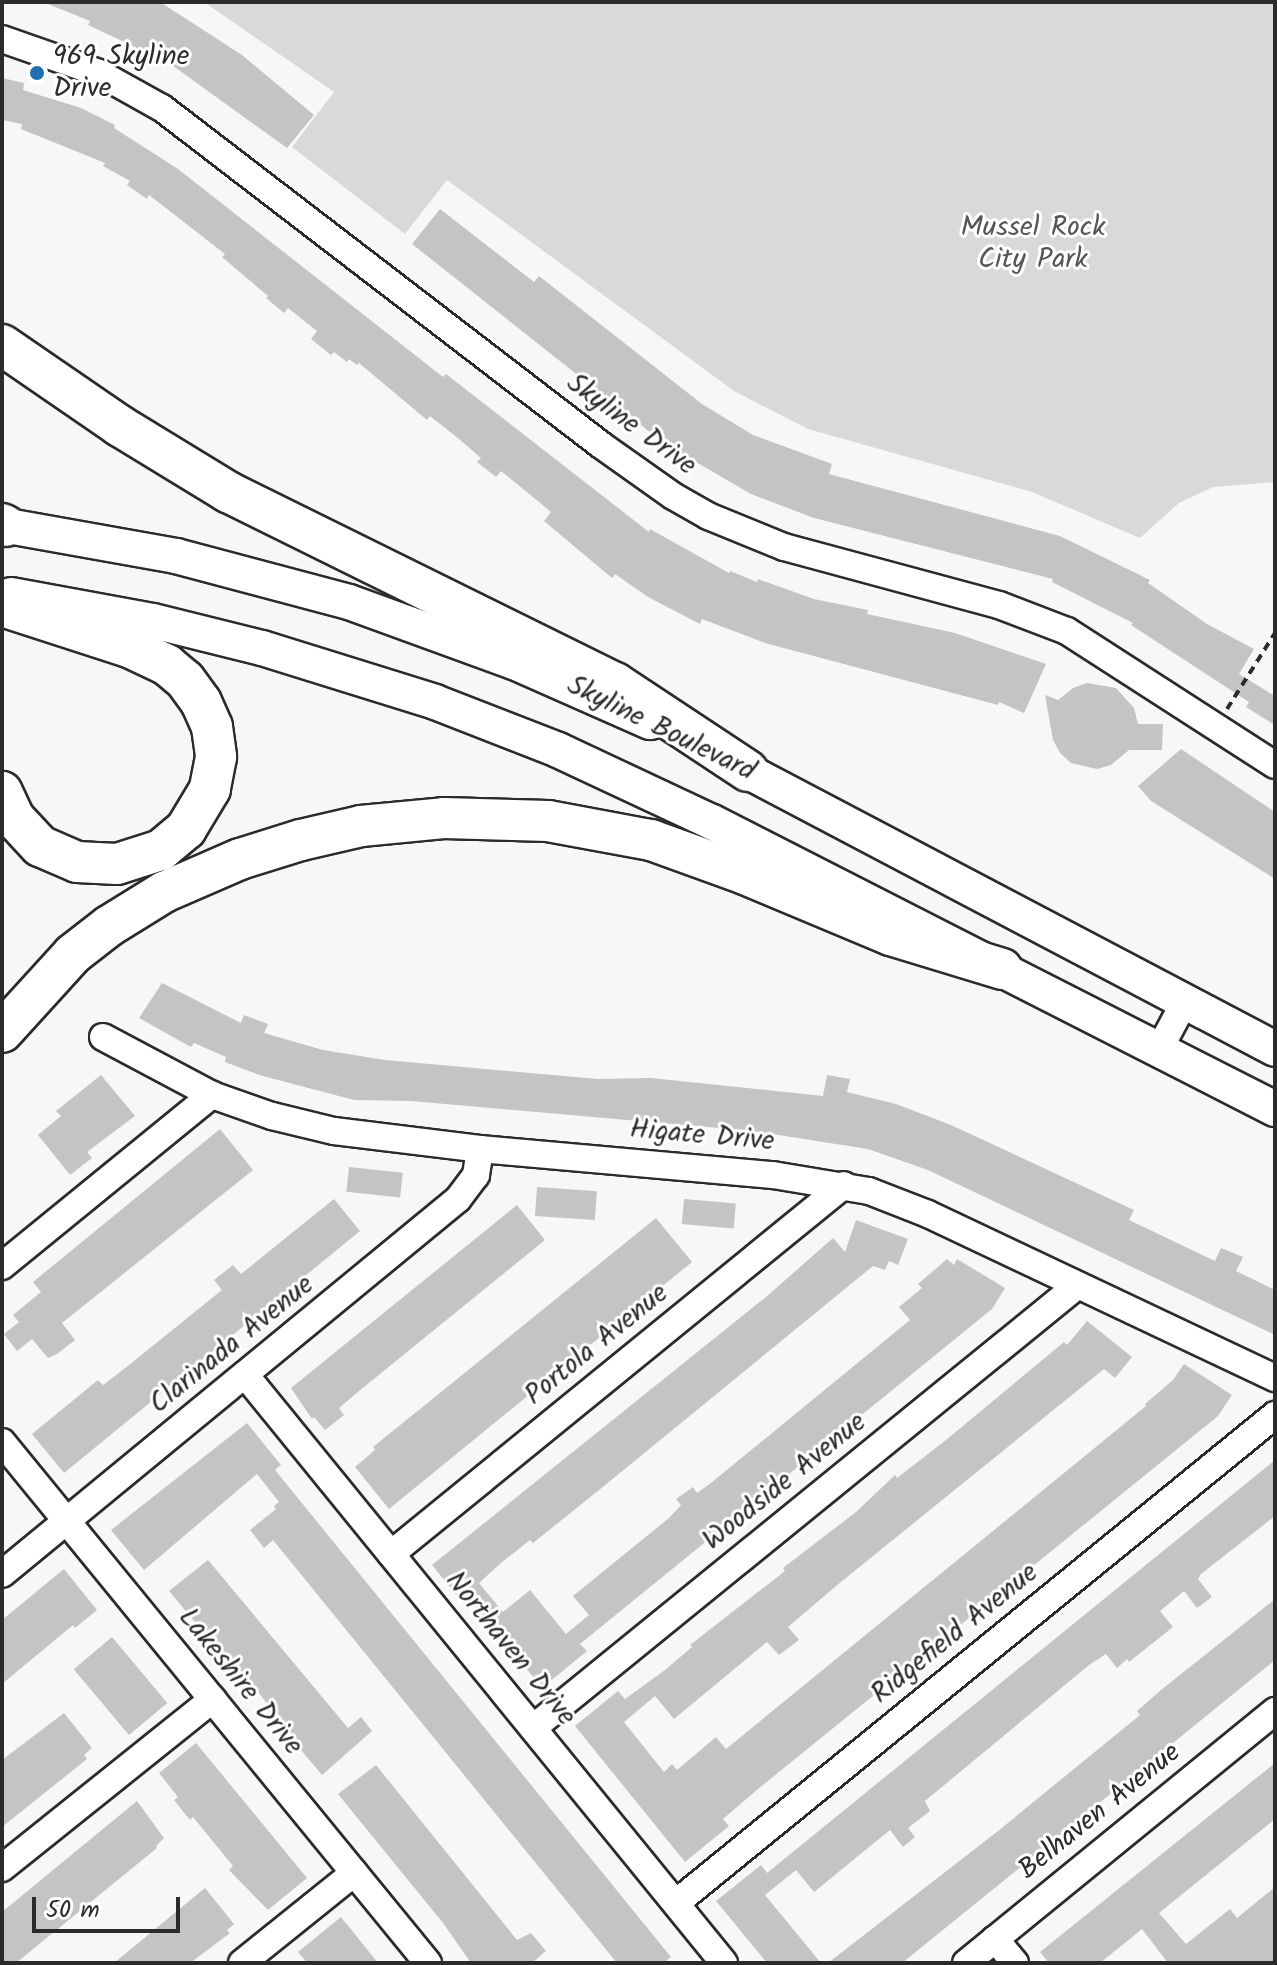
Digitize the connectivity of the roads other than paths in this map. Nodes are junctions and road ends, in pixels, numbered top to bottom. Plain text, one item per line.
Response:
1 (2, 39) edge
2 (2, 345) edge
3 (3, 525) edge
4 (8, 601) edge
5 (1275, 765) edge
6 (748, 771) junction
7 (2, 792) edge
8 (1002, 969) junction
9 (1184, 1003) junction
10 (2, 1032) edge
11 (103, 1037) dead end
12 (1160, 1048) junction
13 (1275, 1049) edge
14 (212, 1095) junction
15 (1275, 1109) edge
16 (480, 1149) junction
17 (844, 1185) junction
18 (2, 1266) edge
19 (1078, 1285) junction
20 (246, 1376) junction
21 (1275, 1378) edge
22 (1275, 1415) edge
23 (2, 1442) edge
24 (67, 1520) junction
25 (391, 1554) junction
26 (2, 1574) edge
27 (213, 1699) junction
28 (1275, 1711) edge
29 (533, 1728) junction
30 (2, 1868) edge
31 (354, 1873) junction
32 (676, 1903) junction
33 (995, 1939) junction
34 (242, 1963) edge
35 (428, 1963) edge
36 (724, 1963) edge
37 (966, 1963) edge
38 (1015, 1963) edge

1 - 5 street, Skyline Drive
2 - 6 highway
3 - 6 main road, Skyline Boulevard
4 - 7 highway
4 - 8 main road
6 - 9 main road, Skyline Boulevard
8 - 10 highway
8 - 12 main road
9 - 12 street
9 - 13 main road, Skyline Boulevard
11 - 14 street, Higate Drive
12 - 15 main road
14 - 16 street, Higate Drive
14 - 18 street
16 - 17 street, Higate Drive
16 - 20 street, Clarinada Avenue
17 - 19 street, Higate Drive
17 - 25 street, Portola Avenue
19 - 21 street, Higate Drive
19 - 29 street, Woodside Avenue
20 - 24 street, Clarinada Avenue
20 - 25 street, Northaven Drive
22 - 32 street, Ridgefield Avenue
23 - 24 street, Lakeshire Drive
24 - 26 street, Clarinada Avenue
24 - 27 street, Lakeshire Drive
25 - 29 street, Northaven Drive
27 - 30 street
27 - 31 street, Lakeshire Drive
28 - 33 street, Belhaven Avenue
29 - 32 street, Northaven Drive
31 - 34 street
31 - 35 street, Lakeshire Drive
32 - 36 street, Northaven Drive
33 - 37 street, Belhaven Avenue
33 - 38 street

